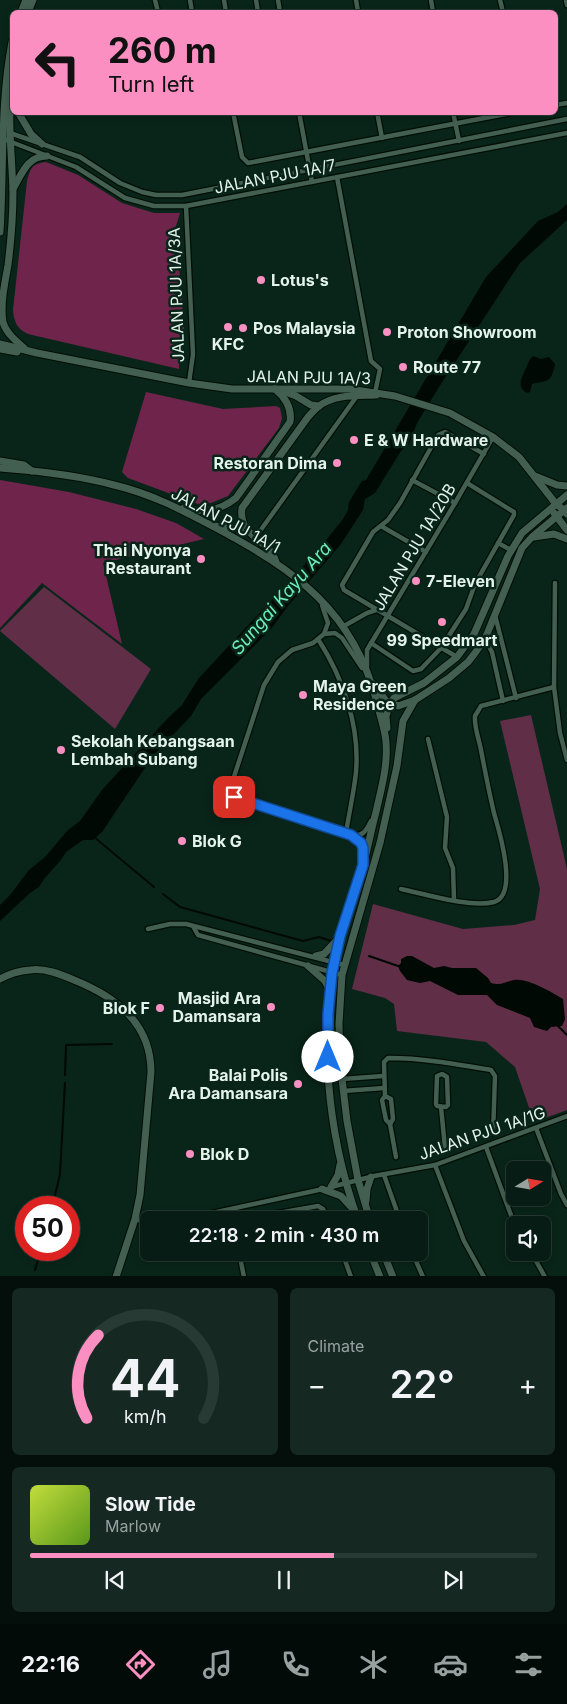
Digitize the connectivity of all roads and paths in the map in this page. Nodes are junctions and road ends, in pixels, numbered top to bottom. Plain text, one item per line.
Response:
1 (566, 0) edge
2 (567, 5) edge
3 (10, 52) edge
4 (1, 110) edge
5 (11, 115) edge
6 (20, 115) edge
7 (234, 115) edge
8 (300, 115) edge
9 (378, 115) edge
10 (454, 115) edge
11 (501, 115) edge
12 (567, 119) edge
13 (456, 124) junction
14 (10, 133) junction
15 (567, 133) edge
16 (1, 134) edge
17 (382, 138) junction
18 (459, 141) junction
19 (10, 142) junction
20 (42, 144) junction
21 (306, 152) junction
22 (47, 156) junction
23 (310, 171) junction
24 (337, 177) junction
25 (1, 178) edge
26 (312, 182) junction
27 (13, 189) junction
28 (186, 206) junction
29 (0, 232) edge
30 (0, 344) edge
31 (0, 349) edge
32 (26, 350) junction
33 (36, 352) junction
34 (189, 383) junction
35 (275, 389) junction
36 (375, 393) junction
37 (357, 396) junction
38 (318, 406) junction
39 (493, 437) junction
40 (484, 454) junction
41 (0, 460) edge
42 (0, 468) edge
43 (32, 471) junction
44 (535, 476) junction
45 (412, 480) junction
46 (467, 483) junction
47 (567, 486) edge
48 (567, 495) edge
49 (455, 503) junction
50 (553, 506) junction
51 (178, 507) junction
52 (566, 511) edge
53 (556, 516) junction
54 (212, 526) junction
55 (382, 526) junction
56 (246, 529) junction
57 (567, 530) edge
58 (532, 537) junction
59 (256, 538) junction
60 (567, 540) edge
61 (498, 543) junction
62 (511, 550) junction
63 (426, 552) junction
64 (277, 563) junction
65 (555, 583) dead end
66 (320, 599) junction
67 (376, 610) junction
68 (495, 614) junction
69 (387, 616) junction
70 (344, 626) junction
71 (324, 634) junction
72 (318, 639) junction
73 (485, 639) junction
74 (371, 643) junction
75 (441, 648) junction
76 (457, 657) junction
77 (368, 672) junction
78 (372, 681) junction
79 (554, 687) junction
80 (516, 698) junction
81 (416, 700) junction
82 (503, 701) junction
83 (390, 704) junction
84 (428, 739) dead end
85 (567, 760) edge
86 (384, 780) junction
87 (376, 810) junction
88 (348, 834) junction
89 (363, 865) junction
90 (401, 889) dead end
91 (454, 900) junction
92 (194, 928) junction
93 (148, 929) dead end
94 (340, 936) junction
95 (316, 956) junction
96 (334, 962) junction
97 (344, 965) junction
98 (308, 966) junction
99 (332, 973) junction
100 (342, 975) junction
101 (0, 979) edge
102 (330, 990) junction
103 (442, 1061) junction
104 (442, 1074) junction
105 (383, 1076) junction
106 (342, 1079) junction
107 (384, 1088) junction
108 (343, 1091) junction
109 (385, 1096) junction
110 (441, 1107) junction
111 (567, 1116) edge
112 (390, 1124) junction
113 (536, 1128) junction
114 (493, 1134) dead end
115 (486, 1147) junction
116 (445, 1148) dead end
117 (396, 1157) dead end
118 (340, 1162) junction
119 (435, 1165) junction
120 (384, 1175) junction
121 (371, 1177) junction
122 (358, 1180) junction
123 (346, 1183) junction
124 (331, 1187) junction
125 (322, 1189) junction
126 (567, 1205) edge
127 (366, 1209) joint
128 (221, 1211) edge
129 (290, 1211) edge
130 (325, 1211) edge
131 (352, 1211) edge
132 (354, 1211) edge
133 (397, 1211) edge
134 (511, 1216) edge
135 (135, 1220) junction
136 (140, 1221) edge
137 (241, 1261) edge
138 (345, 1261) edge
139 (374, 1261) edge
140 (387, 1261) edge
141 (416, 1261) edge
142 (536, 1261) edge
143 (116, 1276) edge
144 (244, 1276) edge
145 (351, 1276) edge
146 (380, 1276) edge
147 (393, 1276) edge
148 (424, 1276) edge
149 (484, 1276) edge
150 (545, 1276) edge

1 - 2 street
3 - 4 street
4 - 16 street
5 - 14 street
6 - 20 street
7 - 21 street
8 - 21 street
9 - 17 street
10 - 13 street
11 - 13 street
12 - 18 street, JALAN PJU 1A/7
13 - 17 street
13 - 18 street
14 - 16 street, JALAN PJU 1A/7
14 - 19 street
14 - 20 street, JALAN PJU 1A/7
15 - 24 street, JALAN PJU 1A/7
16 - 19 street, JALAN PJU 1A/7
16 - 25 street
17 - 21 street
18 - 23 street, JALAN PJU 1A/7
19 - 22 street, JALAN PJU 1A/7
19 - 27 street
20 - 23 street, JALAN PJU 1A/7
21 - 23 street
22 - 27 street
22 - 28 street, JALAN PJU 1A/7
23 - 26 street
24 - 26 street, JALAN PJU 1A/7
24 - 36 street
25 - 29 street
26 - 28 street, JALAN PJU 1A/7
27 - 32 street
28 - 34 street, JALAN PJU 1A/3A
30 - 32 street
31 - 33 street
32 - 33 street, JALAN PJU 1A/3
33 - 34 street, JALAN PJU 1A/3
34 - 35 street, JALAN PJU 1A/3
35 - 36 street, JALAN PJU 1A/3
35 - 38 street
35 - 51 street
36 - 37 street
36 - 39 street, JALAN PJU 1A/3
37 - 38 street
37 - 59 street, JALAN PJU 1A/3
38 - 56 street
39 - 40 street, JALAN PJU 1A/20B
39 - 44 street, JALAN PJU 1A/3
40 - 45 street
40 - 46 street, JALAN PJU 1A/20B
41 - 43 street
42 - 43 street, JALAN PJU 1A/1
43 - 51 street, JALAN PJU 1A/1
44 - 47 street
44 - 50 street, JALAN PJU 1A/3
45 - 49 street
45 - 55 street
46 - 49 street, JALAN PJU 1A/20B
46 - 61 street
48 - 50 street
49 - 63 street, JALAN PJU 1A/20B
50 - 52 street
50 - 53 street
50 - 62 street
51 - 54 street, JALAN PJU 1A/1
52 - 53 street
53 - 57 street
53 - 58 street
54 - 56 street
54 - 64 street, JALAN PJU 1A/1
55 - 63 street
55 - 67 street
56 - 59 street
58 - 60 street
58 - 68 street
59 - 64 street
61 - 62 street
61 - 75 street
62 - 76 street
63 - 69 street, JALAN PJU 1A/20B
64 - 66 street, JALAN PJU 1A/1
65 - 79 street
66 - 70 street, JALAN PJU 1A/1
66 - 71 street
67 - 69 street
67 - 70 street
68 - 73 street
68 - 80 street
69 - 74 street, JALAN PJU 1A/20B
69 - 75 street
70 - 77 street, JALAN PJU 1A/1
71 - 72 street
71 - 78 street
72 - 88 street
72 - 88 street
73 - 81 street
73 - 82 street
74 - 75 street
74 - 77 street, JALAN PJU 1A/20B
75 - 76 street
76 - 83 street
77 - 78 street, JALAN PJU 1A/1
78 - 83 street
78 - 86 street, JALAN PJU 1A/1
79 - 80 street
79 - 85 street
80 - 82 street
81 - 83 street
81 - 97 street
82 - 91 street
83 - 86 street
84 - 91 street
86 - 87 street, JALAN PJU 1A/1
87 - 88 street
87 - 89 street, JALAN PJU 1A/1
88 - 89 street
89 - 94 street, JALAN PJU 1A/1
90 - 91 street
92 - 93 street
92 - 95 street
92 - 98 street
94 - 95 street
94 - 96 street, JALAN PJU 1A/1
95 - 96 street
96 - 97 street
96 - 99 street, JALAN PJU 1A/1
97 - 100 street
98 - 99 street
98 - 102 street
99 - 100 street
99 - 102 street, JALAN PJU 1A/1
100 - 106 street
101 - 135 street
102 - 118 street, JALAN PJU 1A/1
103 - 104 street
103 - 105 street
103 - 114 street
104 - 110 street
104 - 110 street
105 - 106 street
105 - 107 street
106 - 108 street
107 - 108 street
107 - 109 street
108 - 122 street
109 - 112 street
109 - 112 street
110 - 116 street
111 - 113 street, JALAN PJU 1A/1G
112 - 117 street
113 - 115 street, JALAN PJU 1A/1G
113 - 126 street
115 - 119 street, JALAN PJU 1A/1G
115 - 134 street
118 - 123 street, JALAN PJU 1A/1
118 - 124 street
119 - 120 street, JALAN PJU 1A/1G
119 - 149 street
120 - 121 street, JALAN PJU 1A/1G
120 - 133 street
121 - 122 street, JALAN PJU 1A/1G
121 - 127 street
122 - 123 street, JALAN PJU 1A/1G
122 - 127 street
123 - 124 street, JALAN PJU 1A/1G
123 - 132 street, JALAN PJU 1A/1
124 - 125 street, JALAN PJU 1A/1G
125 - 128 street, JALAN PJU 1A/1G
125 - 131 street
129 - 130 street
135 - 136 street
135 - 143 street
137 - 144 street
138 - 145 street
139 - 146 street
140 - 147 street
141 - 148 street
142 - 150 street

